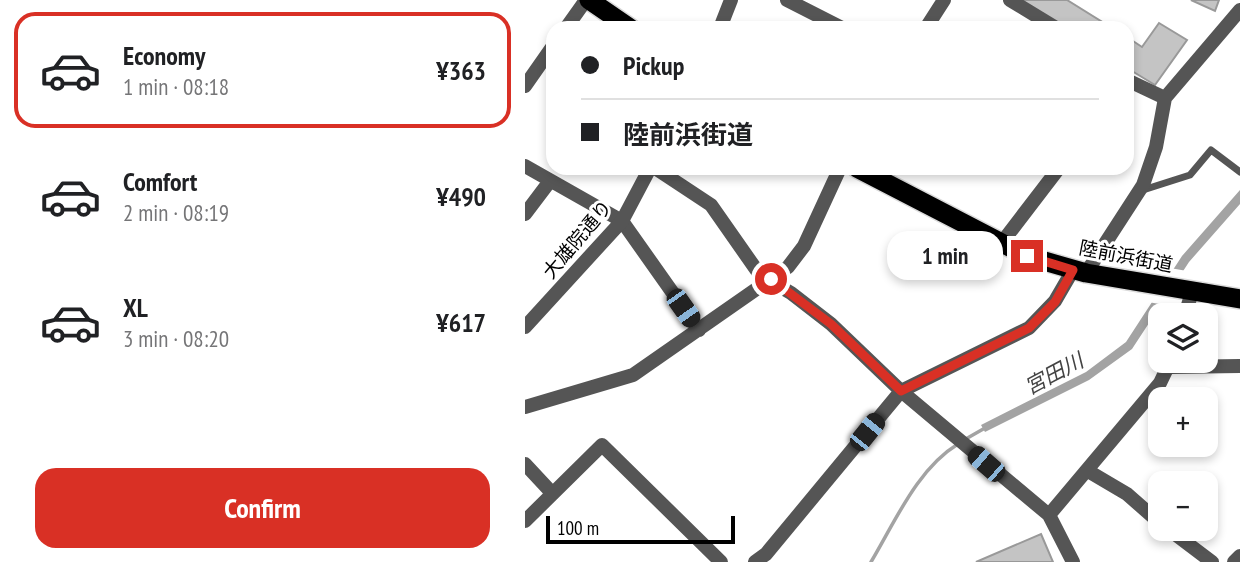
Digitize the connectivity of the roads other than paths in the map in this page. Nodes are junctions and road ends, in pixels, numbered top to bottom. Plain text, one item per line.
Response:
1 (587, 0) edge
2 (731, 0) edge
3 (787, 0) edge
4 (944, 0) edge
5 (1010, 0) edge
6 (1240, 10) edge
7 (571, 21) edge
8 (619, 21) edge
9 (723, 21) edge
10 (828, 21) edge
11 (930, 21) edge
12 (1044, 21) edge
13 (546, 56) edge
14 (1134, 83) edge
15 (525, 86) edge
16 (1164, 98) junction
17 (525, 166) edge
18 (1240, 172) edge
19 (645, 175) edge
20 (666, 175) edge
21 (837, 175) edge
22 (870, 175) edge
23 (1054, 175) edge
24 (550, 181) junction
25 (1139, 191) junction
26 (525, 214) edge
27 (622, 220) junction
28 (1000, 245) junction
29 (1079, 271) junction
30 (771, 279) junction
31 (1188, 291) junction
32 (1240, 299) edge
33 (1186, 303) edge
34 (525, 327) edge
35 (699, 330) junction
36 (1218, 365) edge
37 (1240, 366) edge
38 (1163, 373) edge
39 (901, 391) junction
40 (525, 407) edge
41 (525, 464) edge
42 (1088, 471) junction
43 (552, 494) junction
44 (1148, 512) edge
45 (1049, 515) junction
46 (525, 521) edge
47 (1184, 541) edge
48 (1240, 556) edge
49 (721, 562) edge
50 (755, 562) edge
51 (1073, 562) edge
52 (1212, 562) edge
53 (1234, 562) edge

1 - 7 street
1 - 8 highway
2 - 9 street
3 - 10 street
4 - 11 street
5 - 12 street
6 - 16 street
13 - 15 street
14 - 16 street
16 - 25 street
17 - 24 street
18 - 25 lane
19 - 27 street, 大雄院通り
20 - 30 street
21 - 30 street
22 - 28 highway, 陸前浜街道
23 - 28 street
24 - 26 street
24 - 27 street
25 - 29 street
27 - 34 street, 大雄院通り
27 - 35 street
28 - 29 highway, 陸前浜街道
29 - 31 highway, 陸前浜街道
29 - 39 street
30 - 35 street
30 - 39 street
31 - 32 highway, 陸前浜街道
31 - 33 street
35 - 40 street
36 - 37 street
38 - 42 street
39 - 45 street
39 - 50 street
41 - 43 street
42 - 44 street
42 - 45 street
43 - 46 street
43 - 49 street
45 - 51 street
47 - 52 street
48 - 53 street

